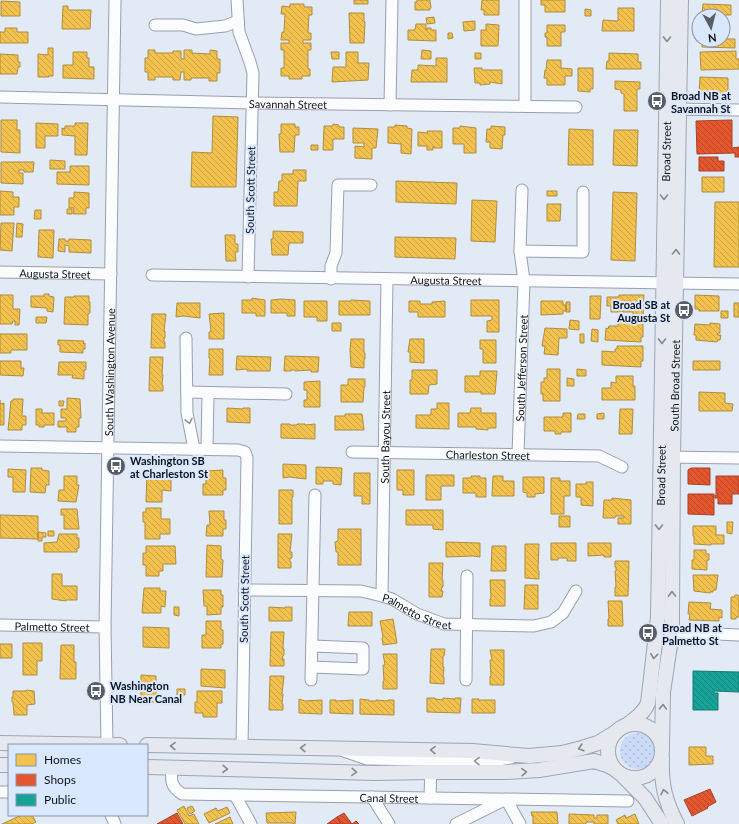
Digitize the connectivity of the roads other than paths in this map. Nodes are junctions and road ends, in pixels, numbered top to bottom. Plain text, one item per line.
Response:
1 (115, 0) edge
2 (237, 0) edge
3 (392, 0) edge
4 (526, 0) edge
5 (668, 0) edge
6 (681, 0) edge
7 (238, 22) junction
8 (155, 25) dead end
9 (0, 97) edge
10 (114, 100) junction
11 (252, 103) junction
12 (390, 105) junction
13 (525, 106) junction
14 (576, 107) dead end
15 (673, 109) junction
16 (739, 110) edge
17 (371, 185) dead end
18 (522, 190) dead end
19 (583, 192) dead end
20 (520, 251) junction
21 (0, 272) edge
22 (111, 274) junction
23 (152, 275) dead end
24 (248, 278) junction
25 (331, 279) junction
26 (387, 279) junction
27 (524, 281) junction
28 (669, 283) junction
29 (739, 284) edge
30 (186, 338) dead end
31 (187, 392) junction
32 (208, 393) junction
33 (286, 394) dead end
34 (0, 446) edge
35 (108, 448) junction
36 (194, 449) junction
37 (207, 449) junction
38 (352, 452) dead end
39 (385, 452) junction
40 (518, 454) junction
41 (667, 457) junction
42 (739, 458) edge
43 (622, 467) dead end
44 (315, 495) dead end
45 (467, 576) dead end
46 (244, 590) junction
47 (313, 591) junction
48 (576, 591) dead end
49 (382, 596) junction
50 (466, 624) junction
51 (0, 625) edge
52 (105, 627) junction
53 (672, 632) junction
54 (739, 635) edge
55 (312, 646) junction
56 (312, 667) junction
57 (312, 680) dead end
58 (466, 680) dead end
59 (621, 728) junction
60 (1, 743) edge
61 (54, 744) edge
62 (107, 744) edge
63 (148, 745) edge
64 (242, 747) junction
65 (334, 748) junction
66 (662, 752) junction
67 (529, 756) junction
68 (431, 766) junction
69 (148, 767) edge
70 (172, 767) junction
71 (618, 772) junction
72 (235, 795) junction
73 (372, 797) junction
74 (430, 798) junction
75 (506, 799) junction
76 (628, 801) dead end
77 (251, 824) edge
78 (389, 824) edge
79 (456, 824) edge
80 (520, 824) edge
81 (662, 824) edge
82 (677, 824) edge

1 - 10 street, South Washington Avenue
2 - 7 street, South Scott Street
3 - 12 street
4 - 13 street
5 -> 15 main road, Broad Street
6 - 15 main road
7 - 8 street
7 - 11 street, South Scott Street
9 - 10 street, Savannah Street
10 - 11 street, Savannah Street
10 - 22 street, South Washington Avenue
11 - 12 street, Savannah Street
11 - 24 street, South Scott Street
12 - 13 street, Savannah Street
13 - 14 street, Savannah Street
15 - 16 street
15 - 28 main road, Broad Street
17 - 25 street
18 - 20 street, South Jefferson Street
19 - 20 street
20 - 27 street, South Jefferson Street
21 - 22 street, Augusta Street
22 - 35 street, South Washington Avenue
23 - 24 street, Augusta Street
24 - 25 street, Augusta Street
25 - 26 street, Augusta Street
26 - 27 street, Augusta Street
26 - 39 street, South Bayou Street
27 - 28 street, Augusta Street
27 - 40 street, South Jefferson Street
28 - 29 street, Augusta Street
28 - 41 main road, Broad Street
30 - 31 street
31 - 32 street
31 -> 36 street
32 - 33 street
32 - 37 street
34 - 35 street
35 - 36 street
35 - 52 street, South Washington Avenue
36 - 37 street
37 - 46 street, South Scott Street
38 - 39 street, Charleston Street
39 - 40 street, Charleston Street
39 - 49 street, South Bayou Street
40 - 43 street, Charleston Street
41 - 42 street
53 -> 41 main road
41 -> 59 main road, Broad Street
44 - 47 street
45 - 50 street
46 - 47 street, Palmetto Street
46 - 64 street, South Scott Street
47 - 49 street, Palmetto Street
47 - 55 street
48 - 50 street, Palmetto Street
49 - 50 street, Palmetto Street
50 - 58 street
51 - 52 street, Palmetto Street
52 - 62 street, South Washington Avenue
53 - 54 street
66 -> 53 main road
55 - 56 street
55 - 56 street
56 - 57 street
59 - 66 main road
59 -> 67 main road
59 - 71 main road
60 - 61 main road
64 -> 63 main road
65 -> 64 main road
67 -> 65 main road
65 - 68 street
66 - 71 main road
82 -> 66 main road
67 -> 68 street
70 -> 68 main road
68 -> 71 main road
68 - 74 street
69 - 70 main road
70 - 72 street, Canal Street
71 - 81 main road
72 - 73 street, Canal Street
72 - 77 street
73 - 74 street, Canal Street
73 - 78 street
74 - 75 street, Canal Street
75 - 76 street, Canal Street
75 - 79 street
75 - 80 street

